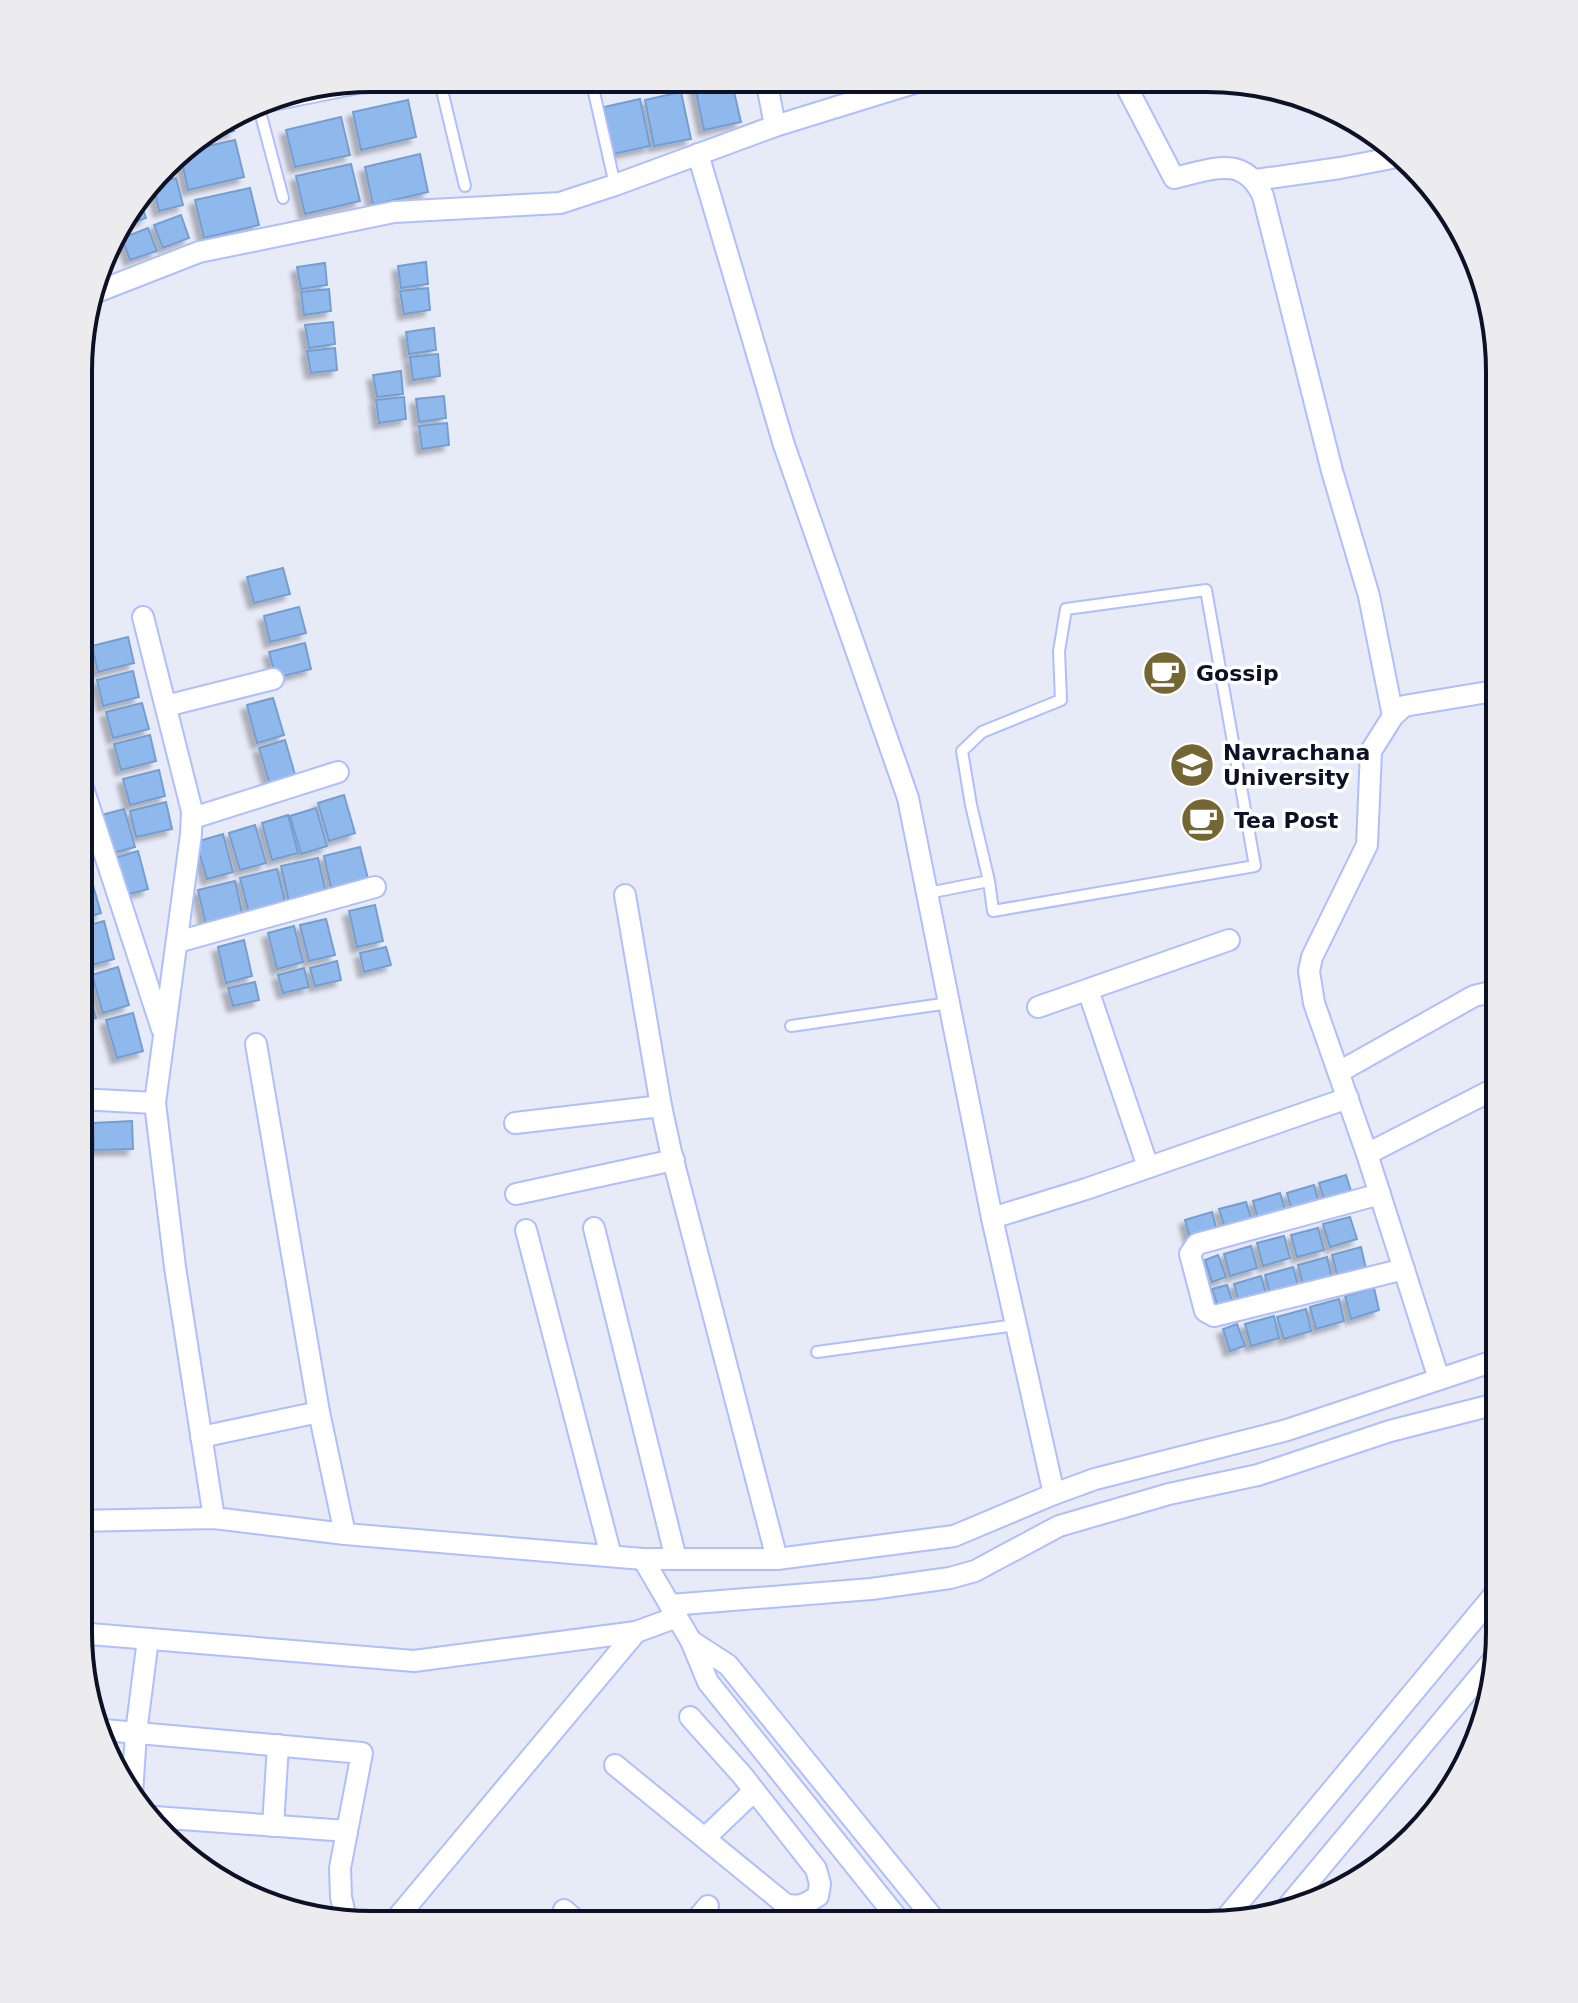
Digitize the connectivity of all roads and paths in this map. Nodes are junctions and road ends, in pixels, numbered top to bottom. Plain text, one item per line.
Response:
1 (884, 92) edge
2 (1129, 92) edge
3 (443, 93) edge
4 (594, 93) edge
5 (769, 93) edge
6 (261, 115) edge
7 (775, 126) junction
8 (698, 154) junction
9 (1388, 159) edge
10 (1256, 180) junction
11 (615, 185) junction
12 (465, 186) dead end
13 (283, 198) dead end
14 (105, 288) edge
15 (143, 617) dead end
16 (273, 679) dead end
17 (1486, 692) edge
18 (166, 706) junction
19 (1393, 716) junction
20 (338, 772) dead end
21 (92, 815) edge
22 (193, 818) junction
23 (989, 881) junction
24 (375, 887) dead end
25 (928, 893) junction
26 (625, 895) dead end
27 (1229, 940) dead end
28 (177, 942) junction
29 (1088, 990) junction
30 (1486, 993) edge
31 (949, 1003) junction
32 (1038, 1007) dead end
33 (791, 1026) dead end
34 (164, 1033) junction
35 (256, 1044) dead end
36 (1339, 1072) junction
37 (1485, 1093) edge
38 (1348, 1098) junction
39 (92, 1100) edge
40 (155, 1103) junction
41 (661, 1106) junction
42 (515, 1123) dead end
43 (1367, 1154) junction
44 (674, 1160) junction
45 (1148, 1167) junction
46 (516, 1194) dead end
47 (1380, 1194) junction
48 (992, 1218) junction
49 (594, 1228) dead end
50 (526, 1230) dead end
51 (1404, 1269) junction
52 (1016, 1325) junction
53 (817, 1352) dead end
54 (1485, 1364) edge
55 (1439, 1379) junction
56 (1485, 1407) edge
57 (319, 1412) junction
58 (201, 1437) junction
59 (1054, 1494) junction
60 (214, 1518) junction
61 (92, 1521) edge
62 (345, 1534) junction
63 (611, 1556) junction
64 (643, 1559) junction
65 (676, 1559) junction
66 (777, 1559) junction
67 (1485, 1606) edge
68 (674, 1611) junction
69 (636, 1632) junction
70 (92, 1634) edge
71 (148, 1639) junction
72 (691, 1641) junction
73 (1483, 1673) edge
74 (690, 1717) dead end
75 (110, 1731) edge
76 (136, 1733) junction
77 (278, 1745) junction
78 (615, 1765) dead end
79 (133, 1778) edge
80 (823, 1782) junction
81 (754, 1791) junction
82 (801, 1799) junction
83 (163, 1818) edge
84 (775, 1818) junction
85 (273, 1826) junction
86 (347, 1831) junction
87 (705, 1838) junction
88 (1296, 1896) edge
89 (708, 1906) dead end
90 (344, 1909) edge
91 (1233, 1909) edge
92 (404, 1910) edge
93 (705, 1910) edge
94 (891, 1910) edge
95 (927, 1910) edge

1 - 7 street
2 - 10 street
3 - 12 lane
4 - 11 lane
5 - 7 street
6 - 13 lane
7 - 8 street
8 - 11 street
8 - 25 street
9 - 10 street
10 - 19 street
11 - 14 street
15 - 18 street
16 - 18 street
17 - 19 street
18 - 22 street
19 - 36 street
20 - 22 street
21 - 34 street
22 - 28 street
23 - 23 lane
23 - 25 lane
24 - 28 street
25 - 31 street
26 - 41 street
27 - 29 street
28 - 34 street
29 - 32 street
29 - 45 street
30 - 36 street
31 - 33 lane
31 - 48 street
34 - 40 street
35 - 57 street
36 - 38 street
37 - 43 street
38 - 43 street
38 - 45 street
39 - 40 street
40 - 58 street
41 - 42 street
41 - 44 street
43 - 47 street
44 - 46 street
44 - 66 street
45 - 48 street
47 - 51 street
47 - 51 street
48 - 52 street
49 - 65 street
50 - 63 street
51 - 55 street
52 - 53 lane
52 - 59 street
54 - 55 street
55 - 59 street
56 - 68 street
57 - 58 street
57 - 62 street
58 - 60 street
59 - 66 street
60 - 61 street
60 - 62 street
62 - 63 street
63 - 64 street
64 - 65 street
64 - 68 street
65 - 66 street
67 - 91 street
68 - 69 street
68 - 72 street
69 - 71 street
69 - 92 street
70 - 71 street
71 - 76 street
72 - 80 street
72 - 82 street
73 - 88 street
74 - 81 street
75 - 76 street
76 - 77 street
76 - 79 street
77 - 85 street
77 - 86 street
78 - 87 street
80 - 82 street
80 - 95 street
81 - 84 street
81 - 87 street
82 - 84 street
82 - 94 street
83 - 85 street
84 - 87 street
85 - 86 street
86 - 90 street
89 - 93 street

